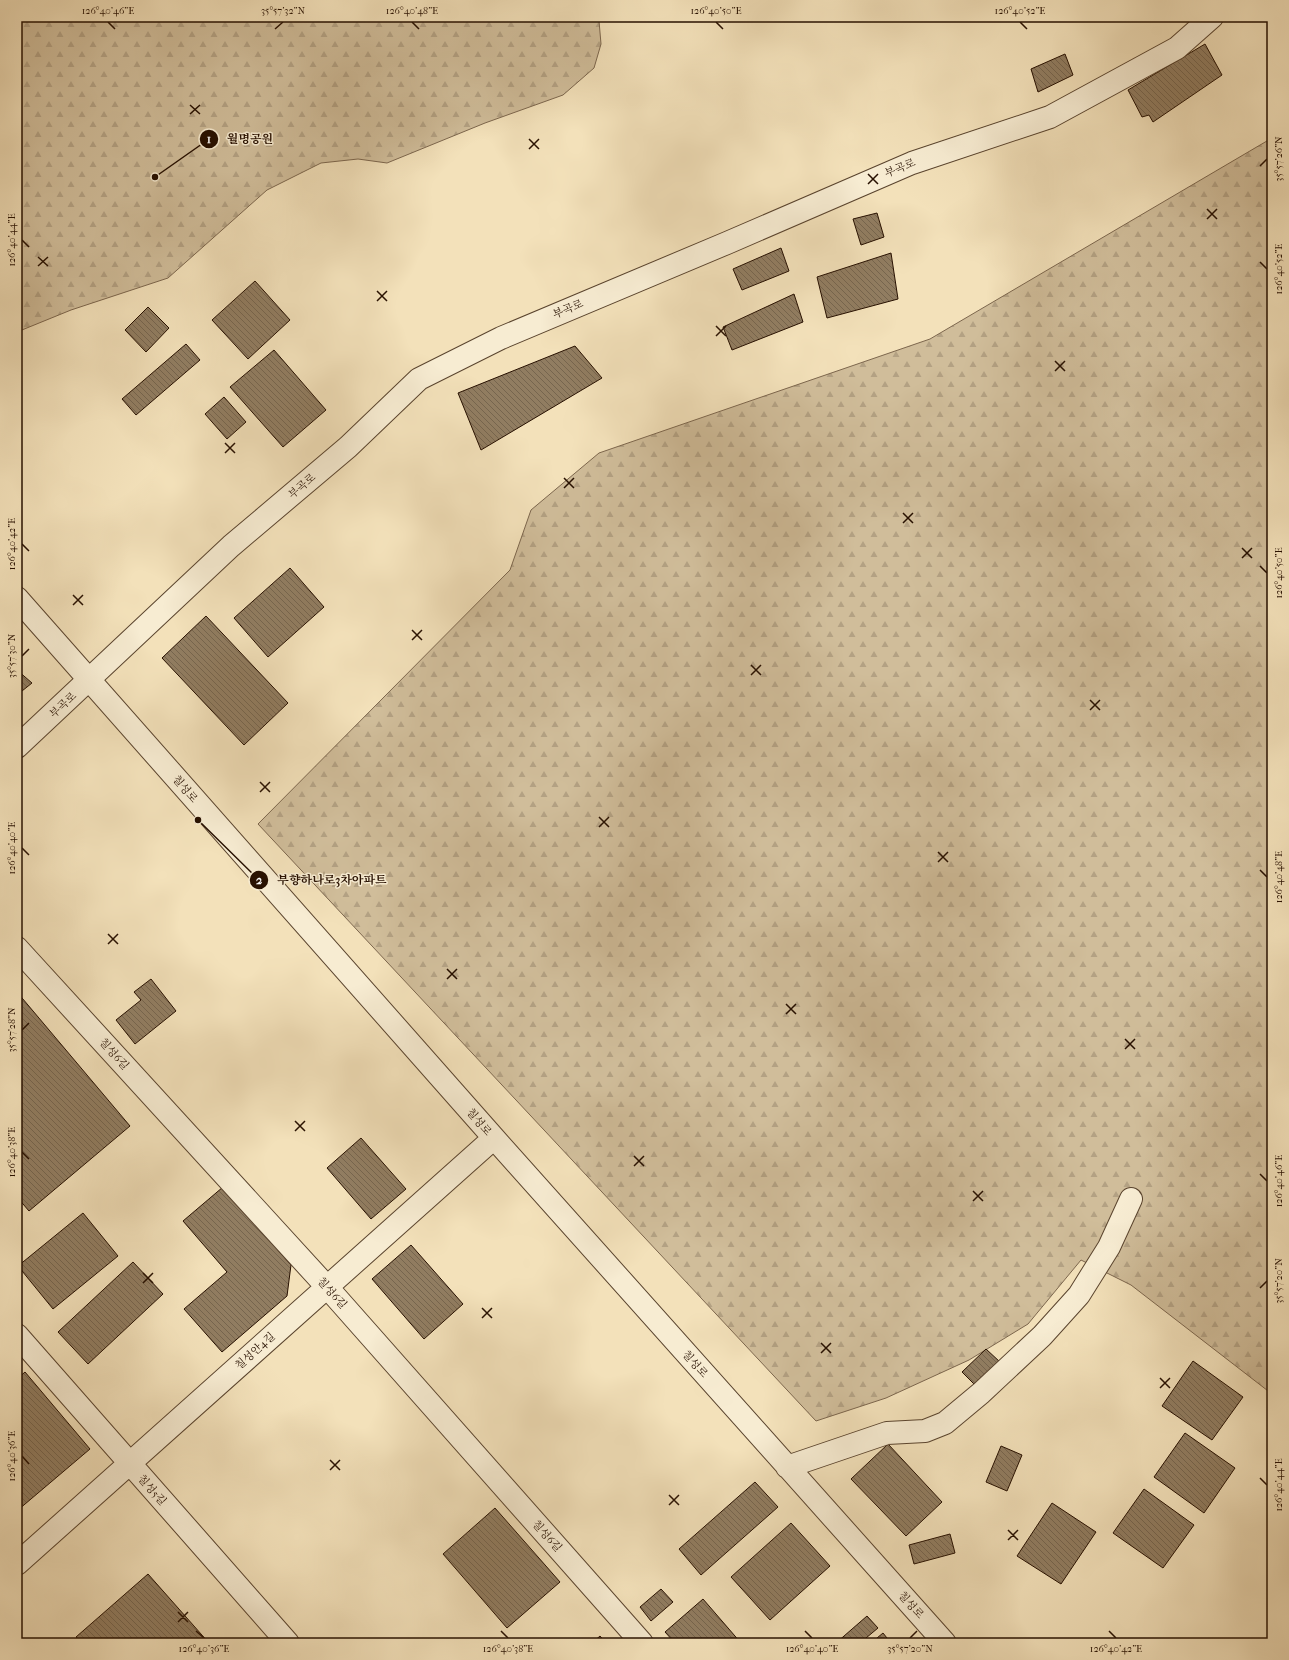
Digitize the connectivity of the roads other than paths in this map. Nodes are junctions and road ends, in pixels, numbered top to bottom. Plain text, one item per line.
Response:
1 (1212, 17) edge
2 (17, 598) edge
3 (89, 681) junction
4 (17, 747) edge
5 (17, 948) edge
6 (494, 1138) junction
7 (1131, 1199) dead end
8 (327, 1287) junction
9 (17, 1335) edge
10 (129, 1464) junction
11 (787, 1467) junction
12 (17, 1564) edge
13 (288, 1643) edge
14 (642, 1643) edge
15 (945, 1643) edge

1 - 3 street, 부곡로
2 - 3 street, 칠성로
3 - 4 street, 부곡로
3 - 6 street, 칠성로
5 - 8 street, 칠성6길
6 - 8 street, 칠성안4길
6 - 11 street, 칠성로
7 - 11 street
8 - 10 street, 칠성안4길
8 - 14 street, 칠성6길
9 - 10 street, 칠성5길
10 - 12 street, 칠성안4길
10 - 13 street, 칠성5길
11 - 15 street, 칠성로

